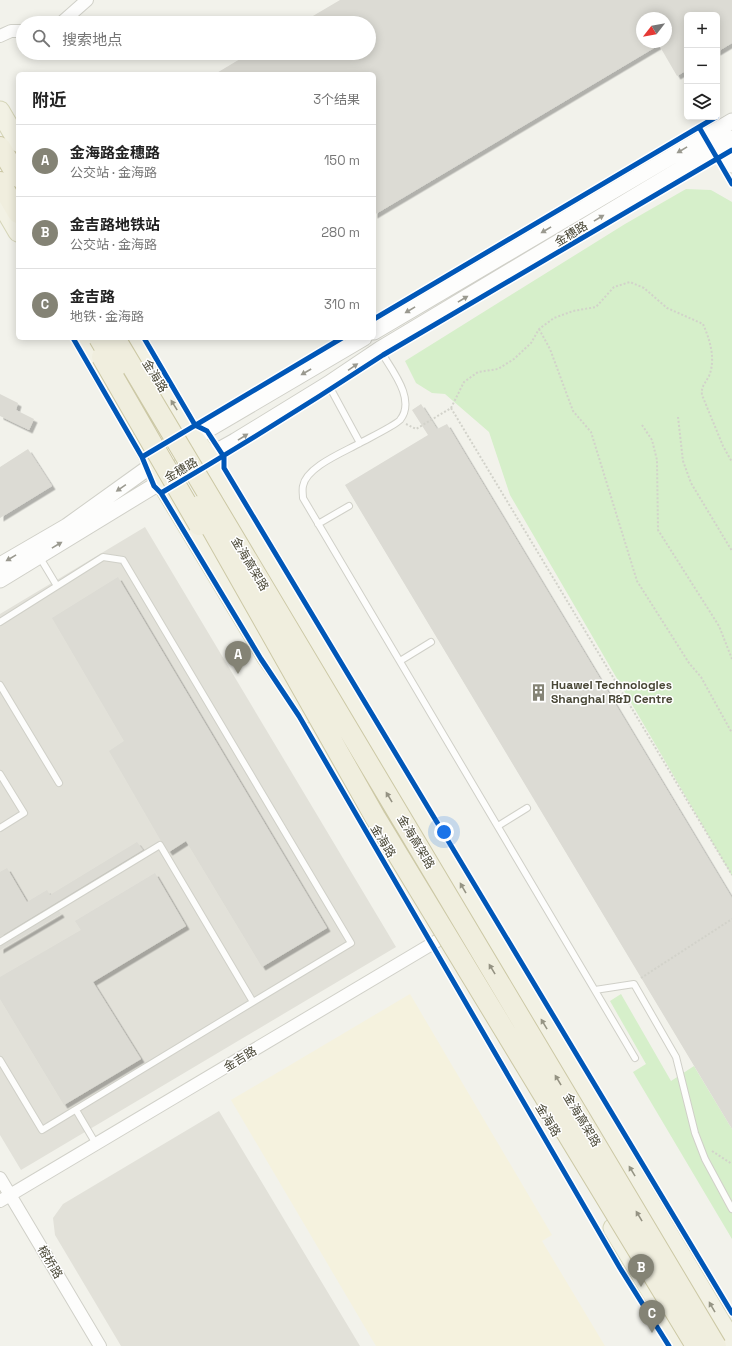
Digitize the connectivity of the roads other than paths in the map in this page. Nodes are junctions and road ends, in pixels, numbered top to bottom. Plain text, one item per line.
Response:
1 (87, 0) edge
2 (69, 16) edge
3 (16, 31) edge
4 (0, 36) edge
5 (0, 111) edge
6 (732, 121) edge
7 (716, 130) junction
8 (16, 139) edge
9 (728, 142) edge
10 (0, 147) edge
11 (732, 165) edge
12 (0, 174) edge
13 (16, 174) edge
14 (0, 182) edge
15 (0, 201) edge
16 (16, 201) edge
17 (16, 210) edge
18 (16, 229) edge
19 (376, 331) edge
20 (82, 340) edge
21 (92, 340) edge
22 (99, 340) edge
23 (116, 340) edge
24 (133, 340) edge
25 (361, 340) edge
26 (380, 349) junction
27 (328, 384) junction
28 (194, 438) junction
29 (360, 443) junction
30 (208, 455) junction
31 (152, 465) junction
32 (162, 482) junction
33 (349, 506) dead end
34 (318, 524) junction
35 (36, 551) junction
36 (0, 565) edge
37 (0, 580) edge
38 (57, 586) junction
39 (0, 622) edge
40 (431, 642) dead end
41 (400, 661) junction
42 (0, 685) edge
43 (303, 706) junction
44 (0, 774) edge
45 (59, 783) dead end
46 (527, 808) dead end
47 (498, 826) junction
48 (0, 828) edge
49 (479, 916) junction
50 (441, 939) junction
51 (0, 942) edge
52 (595, 990) junction
53 (253, 1002) junction
54 (635, 1058) dead end
55 (0, 1060) edge
56 (76, 1110) junction
57 (96, 1144) junction
58 (0, 1178) edge
59 (5, 1198) edge
60 (732, 1209) edge
61 (732, 1341) edge
62 (100, 1346) edge
63 (684, 1346) edge
64 (696, 1346) edge
65 (718, 1346) edge

1 - 2 street
3 - 4 street
5 - 8 main road
6 - 7 street, 金穗路
7 - 9 street
7 -> 19 street, 金穗路
9 - 11 street
26 -> 9 street, 金穗路
10 - 13 highway
12 - 16 highway
14 - 17 highway
15 - 18 main road
20 - 31 main road, 金海路
21 - 43 highway, bridge
22 - 64 highway, 金海高架路, bridge
65 -> 23 highway, 金海高架路, bridge
28 -> 24 main road, 金海路
25 -> 28 street, 金穗路
27 -> 26 street, 金穗路
26 - 29 lane
27 - 29 lane
30 -> 27 street, 金穗路
28 - 30 main road, 金海路
28 - 31 street, 金穗路
29 - 34 lane
30 - 32 street, 金穗路
49 -> 30 main road, 金海路
31 - 32 main road, 金海路
31 -> 35 street, 金穗路
35 -> 32 street, 金穗路
32 - 43 main road, 金海路
33 - 34 lane
34 - 41 lane
35 -> 36 street, 金穗路
35 - 37 street, 金穗路
35 - 38 lane
38 - 39 lane
38 - 53 lane
40 - 41 lane
41 - 47 lane
42 - 45 lane
43 - 50 main road, 金海路
44 - 48 lane
46 - 47 lane
47 - 52 lane
49 - 50 street, 金吉路
61 -> 49 main road, 金海路
50 - 57 street, 金吉路
50 - 63 main road, 金海路
51 - 53 lane
52 - 54 lane
52 - 60 lane
53 - 56 lane
55 - 56 lane
56 - 57 lane
57 - 59 street, 金吉路
58 - 59 street, 榕桥路
59 - 62 street, 榕桥路

